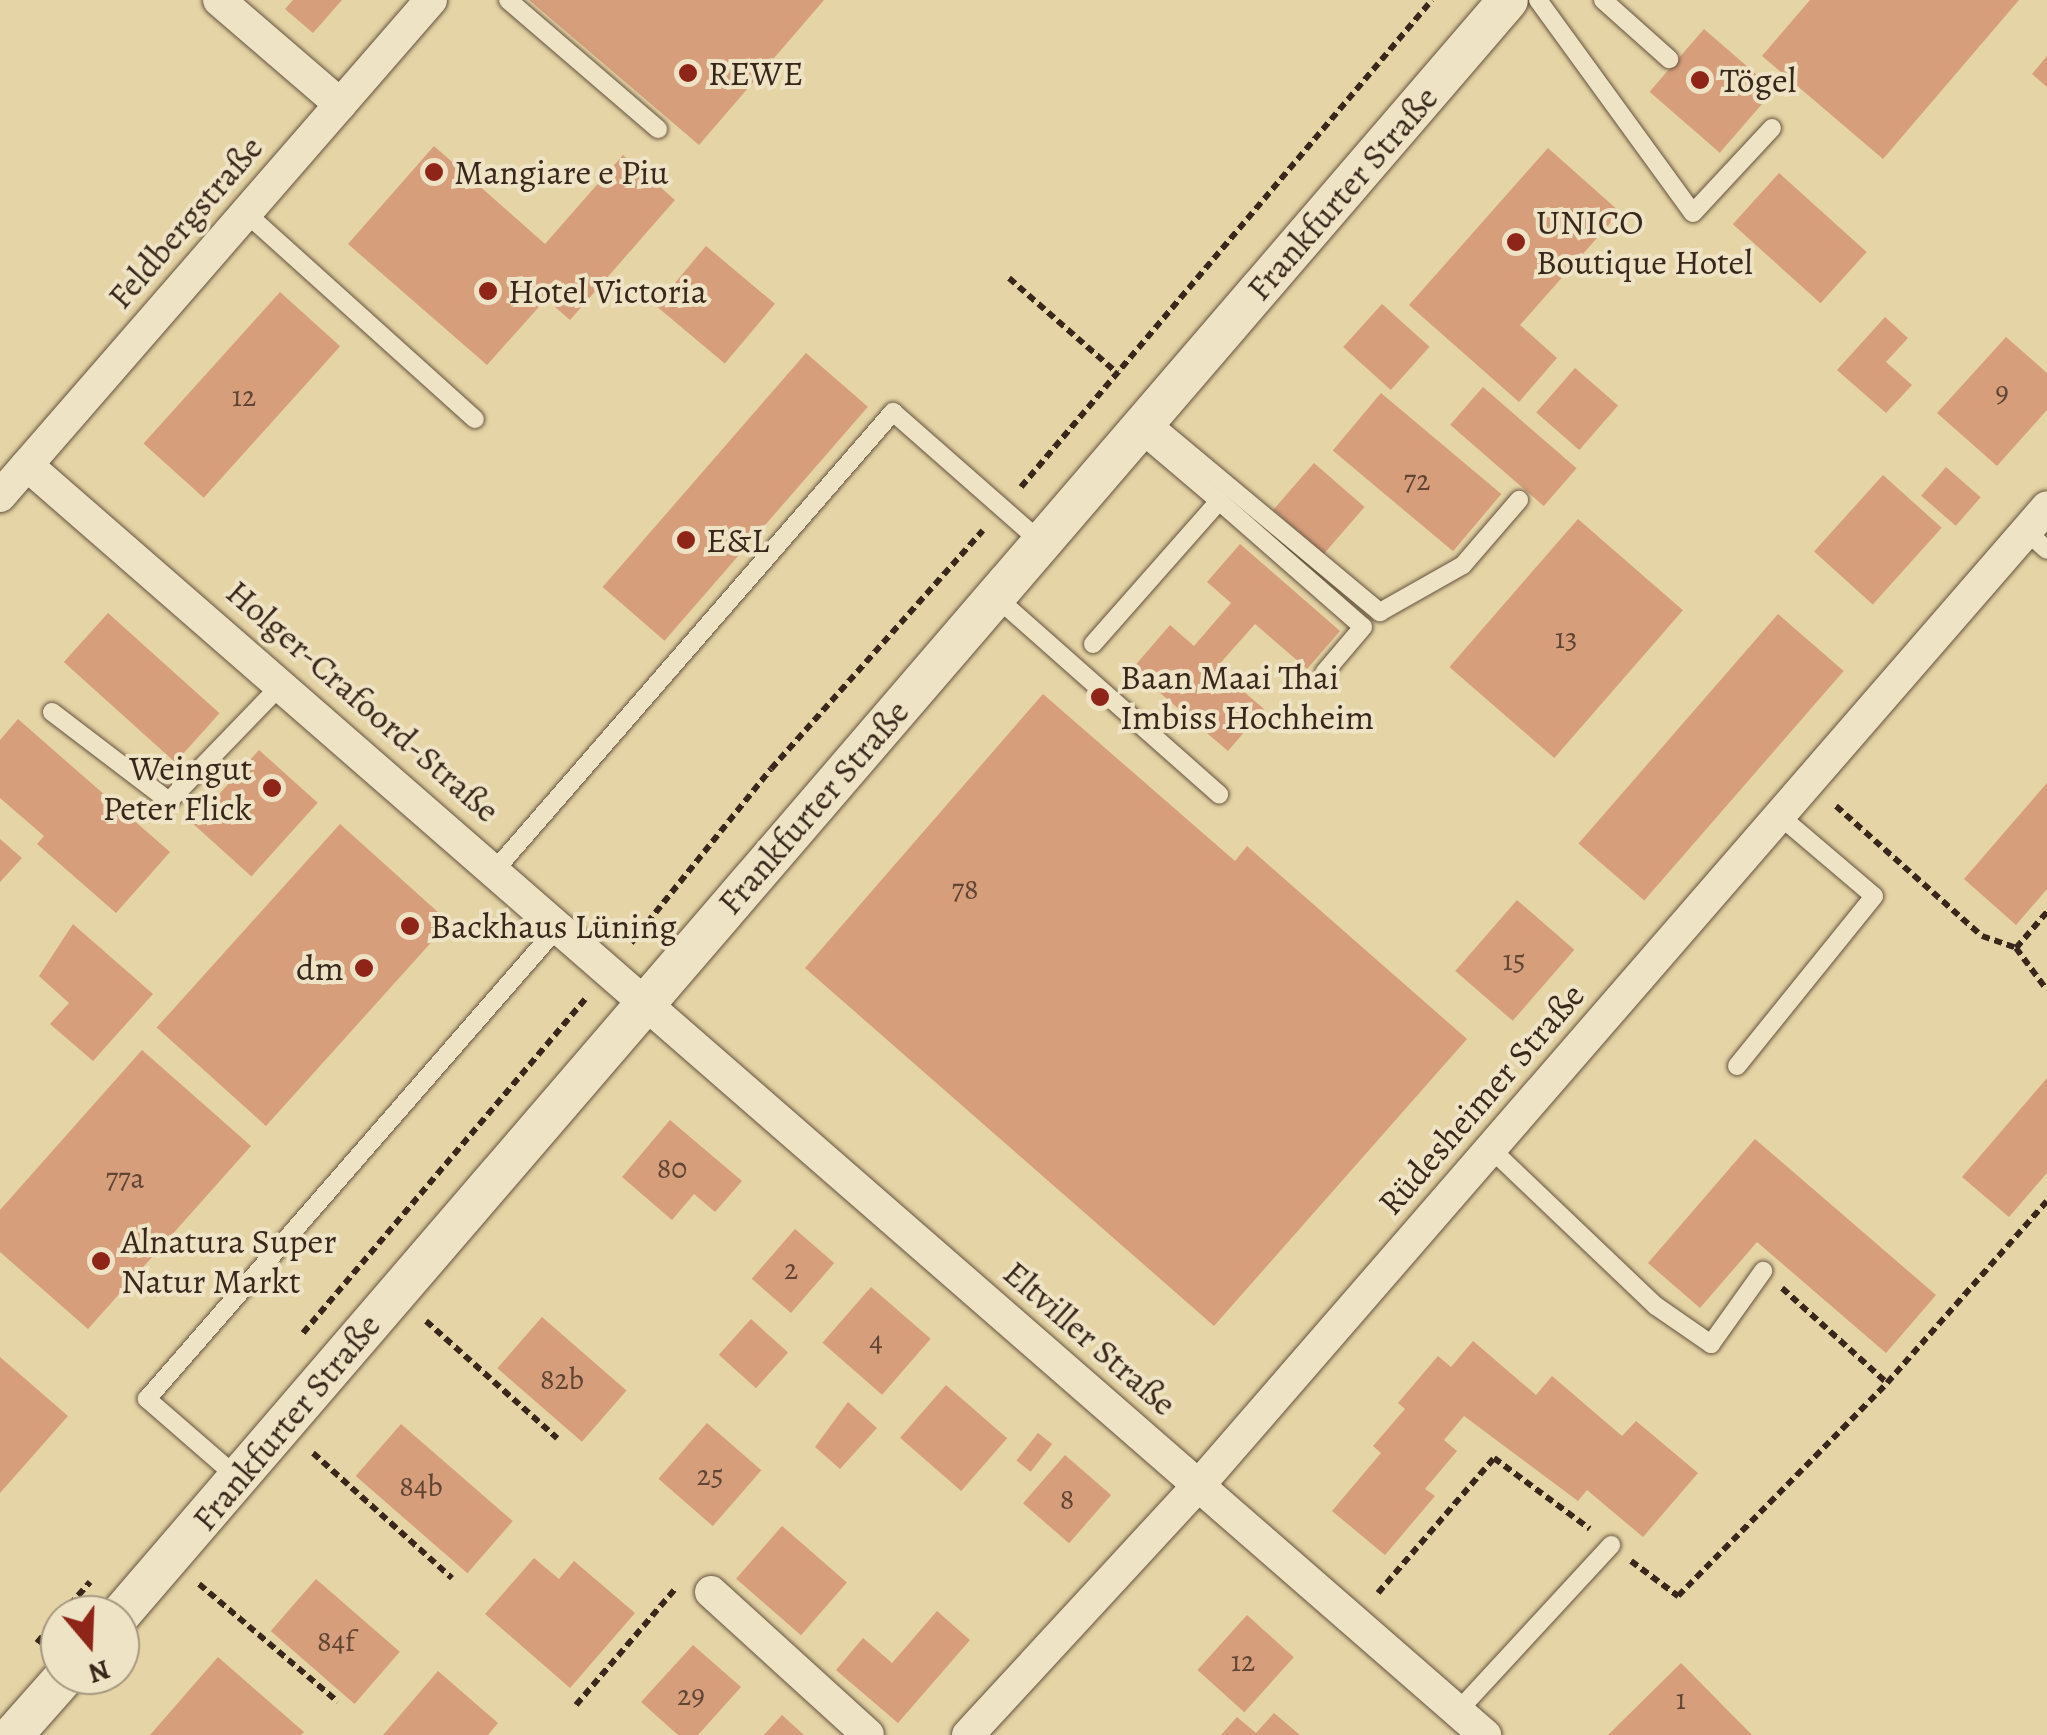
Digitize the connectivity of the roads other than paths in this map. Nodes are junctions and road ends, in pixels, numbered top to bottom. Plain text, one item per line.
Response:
1 (219, 0) edge
2 (431, 0) edge
3 (508, 0) edge
4 (1508, 0) edge
5 (1538, 0) edge
6 (1602, 0) edge
7 (1669, 59) dead end
8 (340, 104) junction
9 (1772, 128) dead end
10 (658, 129) dead end
11 (246, 213) junction
12 (475, 419) dead end
13 (1143, 426) junction
14 (28, 465) junction
15 (0, 496) edge
16 (1519, 500) dead end
17 (1219, 501) junction
18 (2040, 530) edge
19 (1042, 544) junction
20 (996, 597) junction
21 (1094, 644) dead end
22 (1324, 672) dead end
23 (284, 682) junction
24 (52, 712) dead end
25 (1219, 794) dead end
26 (1780, 816) junction
27 (495, 870) junction
28 (558, 927) junction
29 (642, 1003) junction
30 (1738, 1066) dead end
31 (1490, 1148) junction
32 (1763, 1271) road end
33 (238, 1478) junction
34 (1199, 1485) junction
35 (1611, 1545) dead end
36 (711, 1592) road end
37 (137, 1595) edge
38 (48, 1695) edge
39 (1458, 1711) junction
40 (13, 1735) edge
41 (868, 1735) edge
42 (968, 1735) edge
43 (1484, 1735) edge

1 - 8 street
2 - 8 street, Feldbergstraße
3 - 10 lane
4 - 13 street, Frankfurter Straße
5 - 9 lane
6 - 7 lane
8 - 11 street, Feldbergstraße
11 - 12 lane
11 - 14 street, Feldbergstraße
13 - 16 lane
13 - 17 lane
13 - 19 street, Frankfurter Straße
14 - 15 street, Feldbergstraße
14 - 23 street, Holger-Crafoord-Straße
17 - 21 lane
17 - 22 lane
18 - 26 street, Rüdesheimer Straße
19 - 20 street, Frankfurter Straße
19 - 27 lane
20 - 25 lane
20 - 29 street, Frankfurter Straße
23 - 24 lane
23 - 27 street, Holger-Crafoord-Straße
26 - 30 lane
26 - 31 street, Rüdesheimer Straße
27 - 28 street, Holger-Crafoord-Straße
28 - 29 street, Holger-Crafoord-Straße
28 - 33 lane
29 - 33 street, Frankfurter Straße
29 - 34 street, Eltviller Straße
31 - 32 lane
31 - 34 street, Rüdesheimer Straße
33 - 37 street, Frankfurter Straße
34 - 39 street, Eltviller Straße
34 - 42 street, Rüdesheimer Straße
35 - 39 lane
36 - 41 street
38 - 40 street
39 - 43 street, Eltviller Straße

